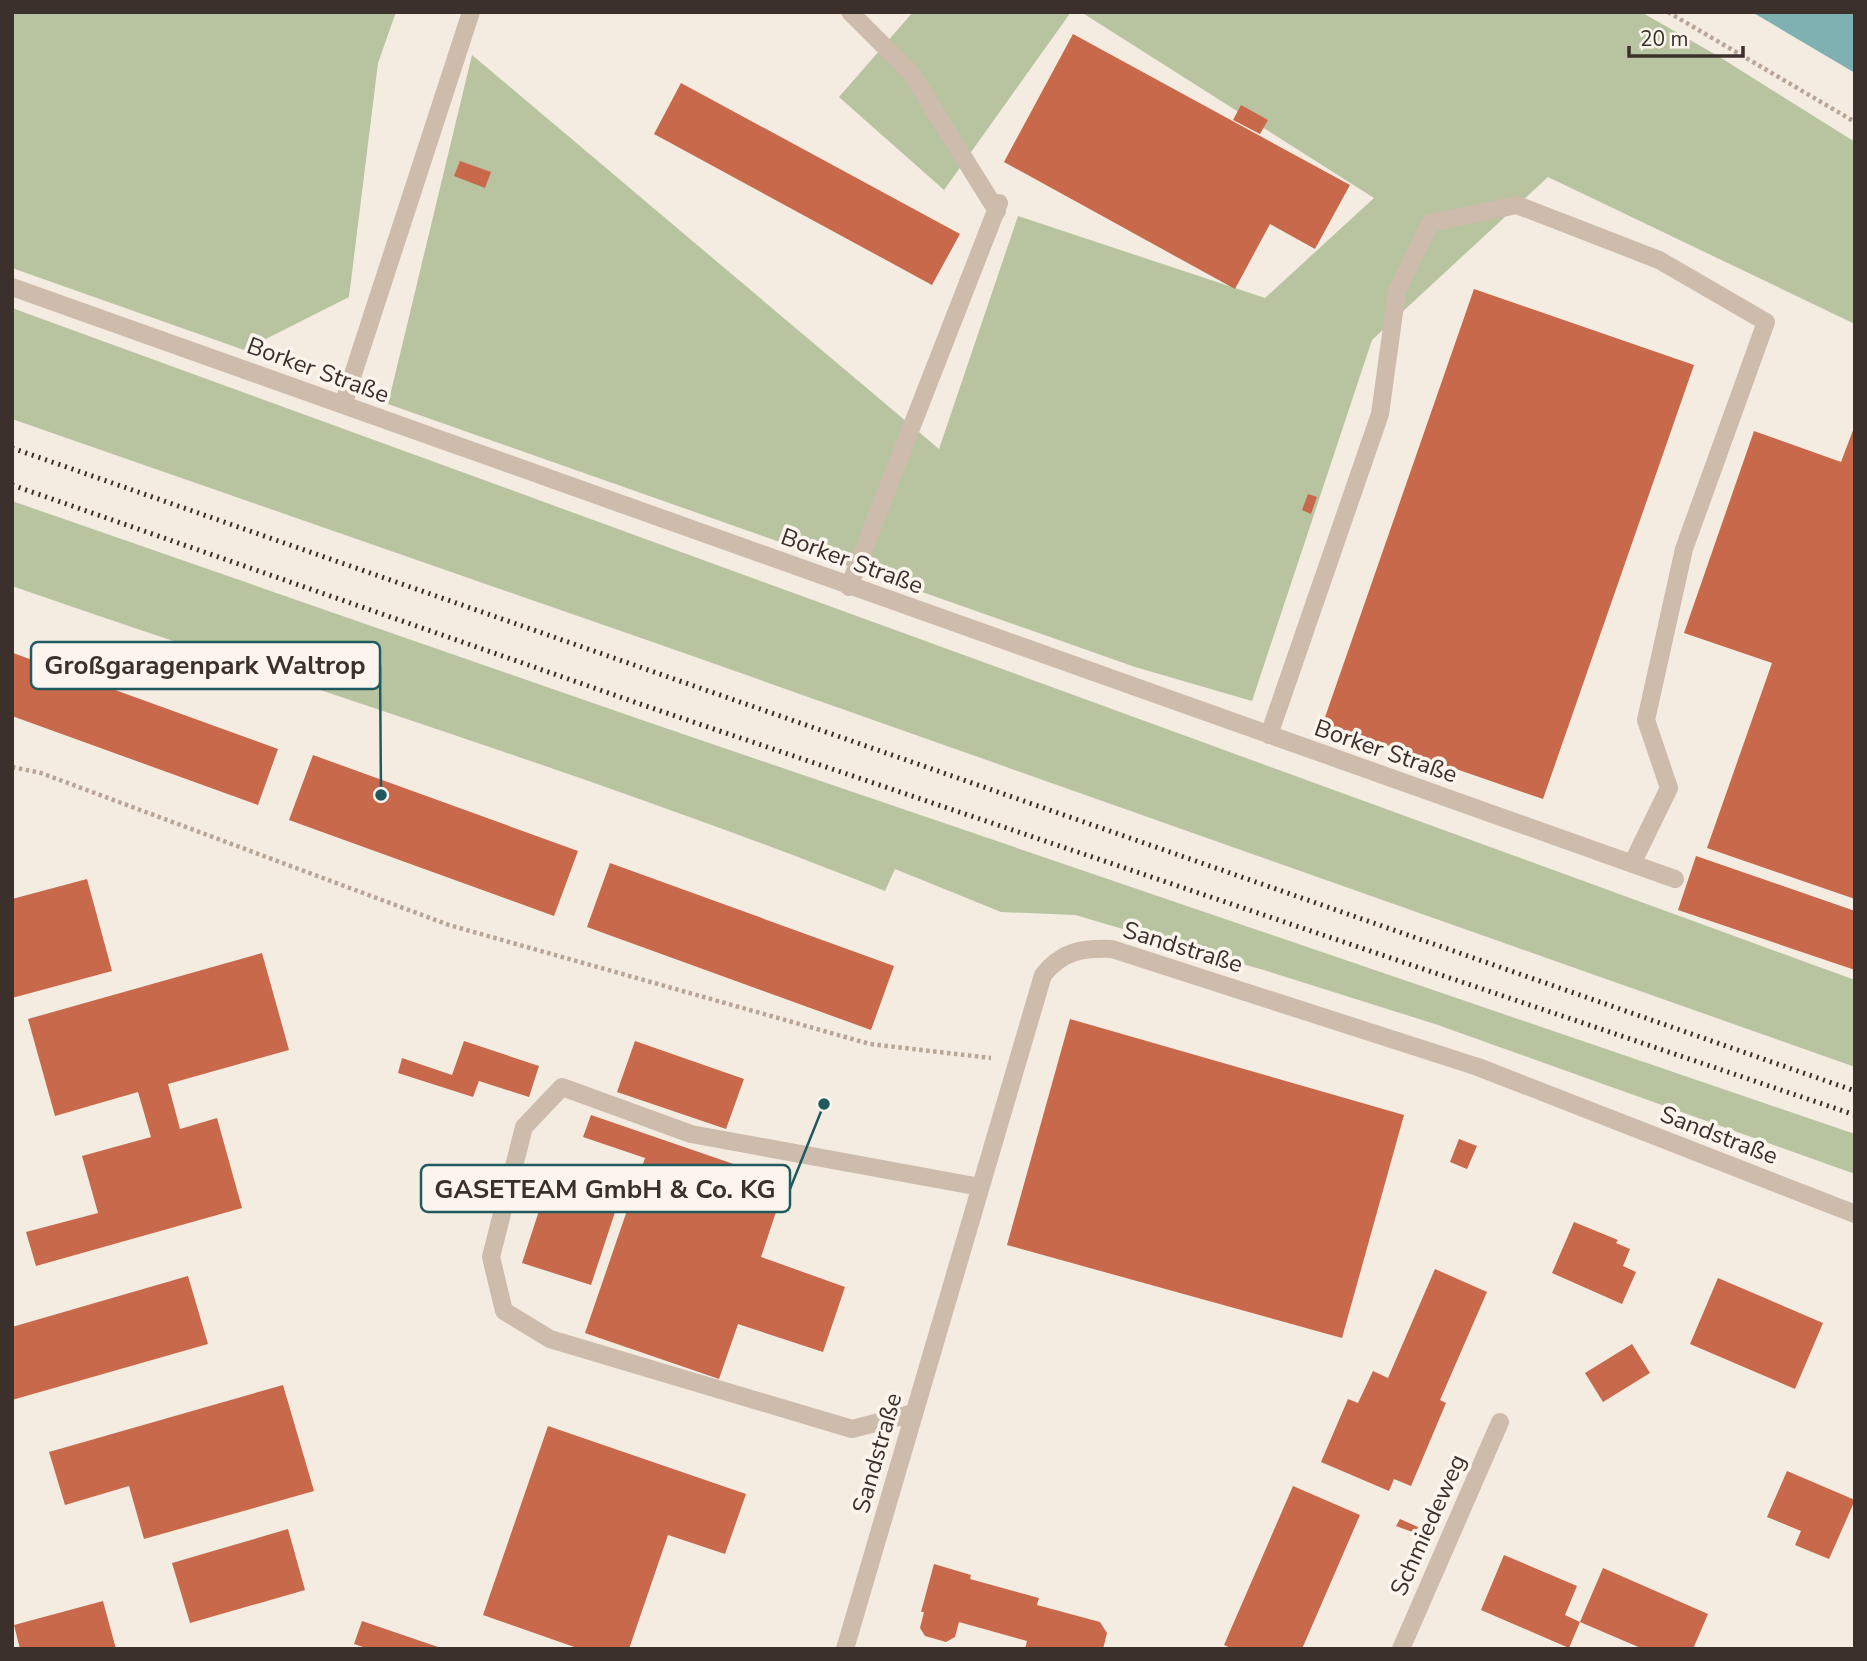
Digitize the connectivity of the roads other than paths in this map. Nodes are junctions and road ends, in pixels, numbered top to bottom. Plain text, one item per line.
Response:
1 (471, 12) edge
2 (850, 12) edge
3 (12, 287) edge
4 (343, 405) junction
5 (849, 587) junction
6 (1269, 735) junction
7 (1632, 864) junction
8 (1675, 879) dead end
9 (980, 1186) junction
10 (1855, 1214) edge
11 (914, 1413) junction
12 (1500, 1422) dead end
13 (845, 1649) edge
14 (1401, 1649) edge

1 - 4 street
2 - 5 street
3 - 4 street, Borker Straße
4 - 5 street, Borker Straße
5 - 6 street, Borker Straße
6 - 7 street, Borker Straße
6 - 7 street
7 - 8 street, Borker Straße
9 - 10 street, Sandstraße
9 - 11 street, Sandstraße
9 - 11 street
11 - 13 street, Sandstraße
12 - 14 street, Schmiedeweg

